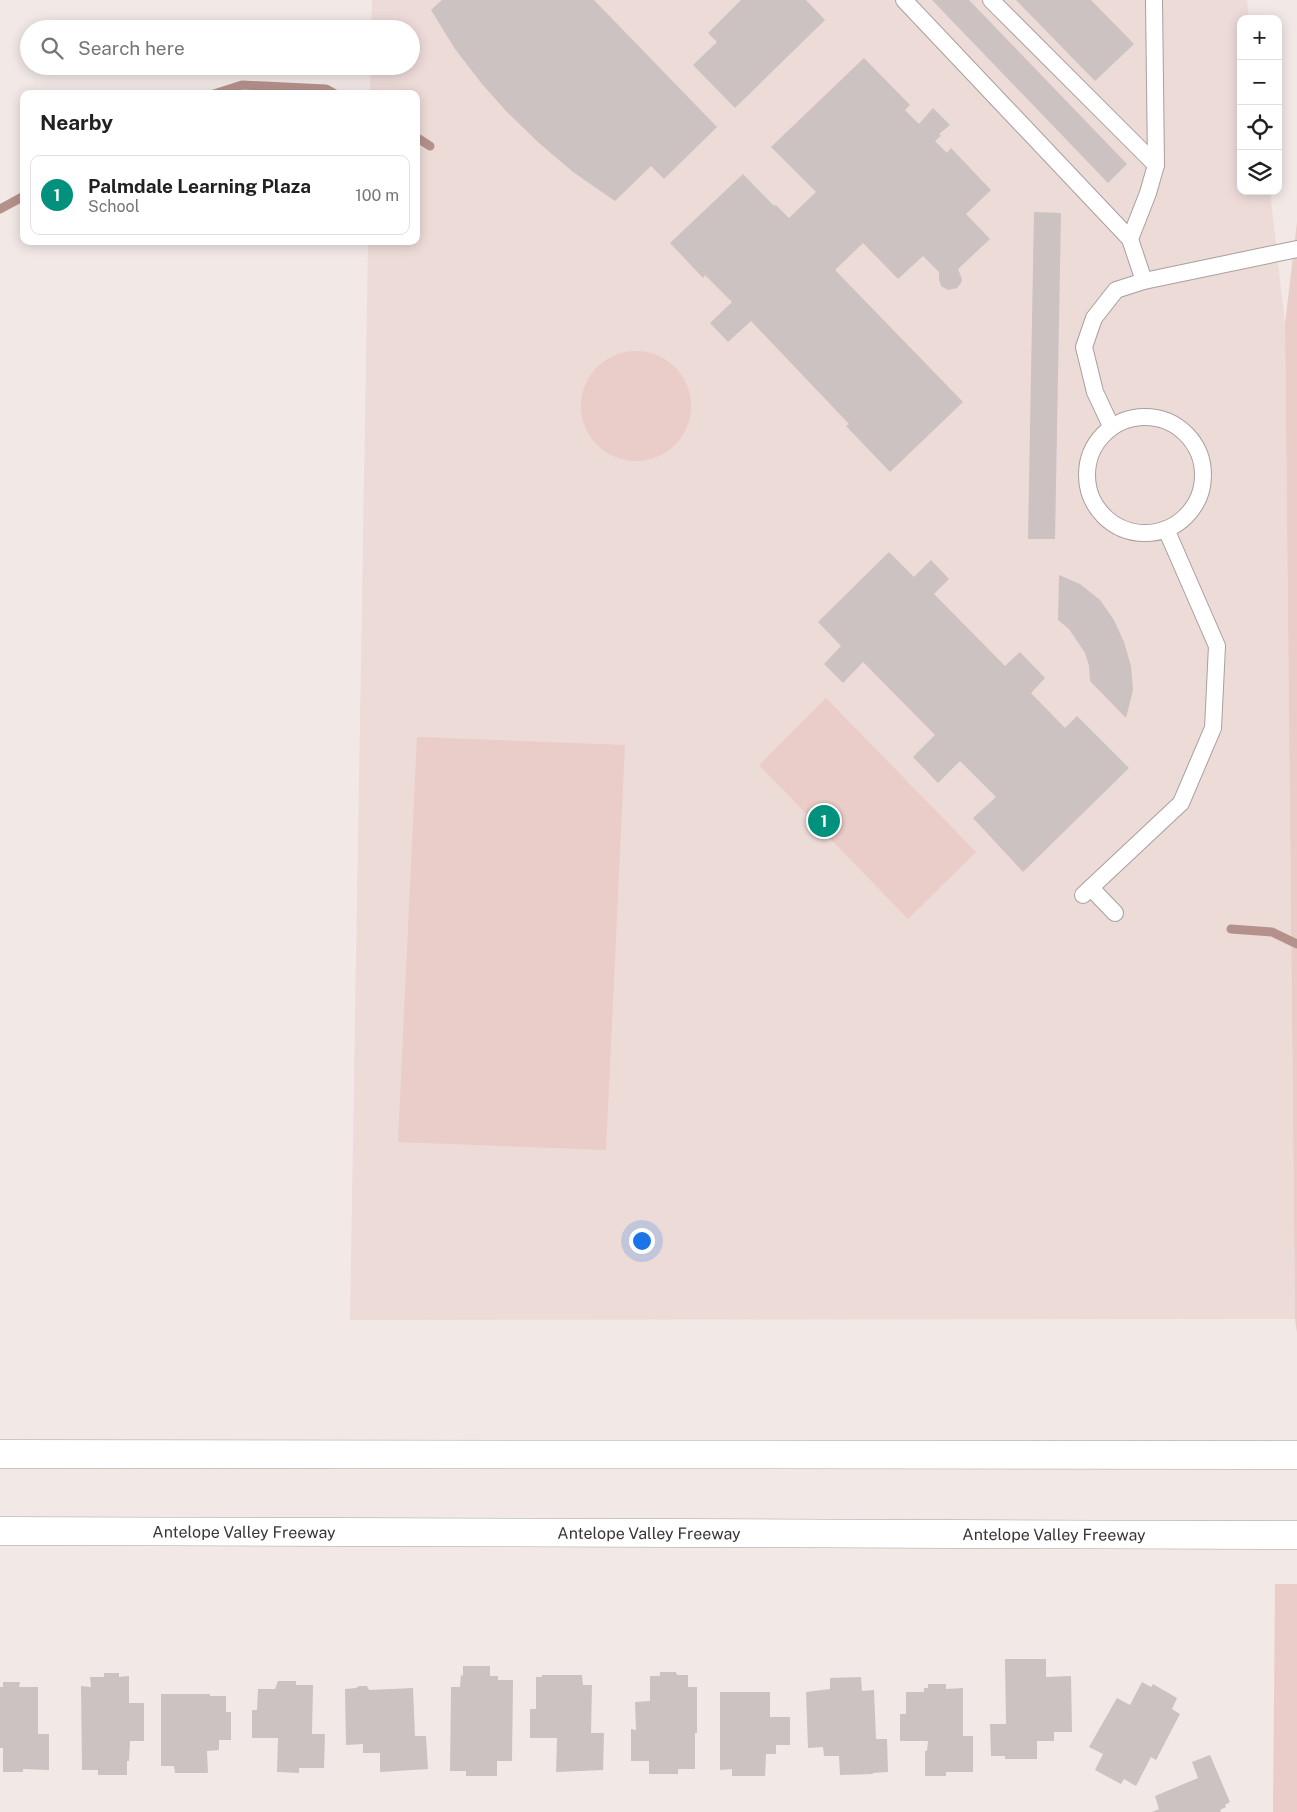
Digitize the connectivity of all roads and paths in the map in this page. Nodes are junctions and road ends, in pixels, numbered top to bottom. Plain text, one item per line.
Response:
1 (904, 0) edge
2 (991, 0) edge
3 (1154, 0) edge
4 (1156, 165) junction
5 (1130, 239) junction
6 (1297, 249) edge
7 (1144, 281) junction
8 (1111, 426) junction
9 (1166, 529) junction
10 (1115, 913) dead end
11 (0, 1454) edge
12 (1297, 1455) edge
13 (0, 1531) edge
14 (1297, 1535) edge

1 - 5 lane
2 - 4 lane
3 - 4 lane
4 - 5 lane
5 - 7 lane
6 - 7 lane
7 - 8 lane
8 - 9 lane
8 - 9 lane
9 - 10 lane
11 - 12 highway
13 - 14 highway, Antelope Valley Freeway

